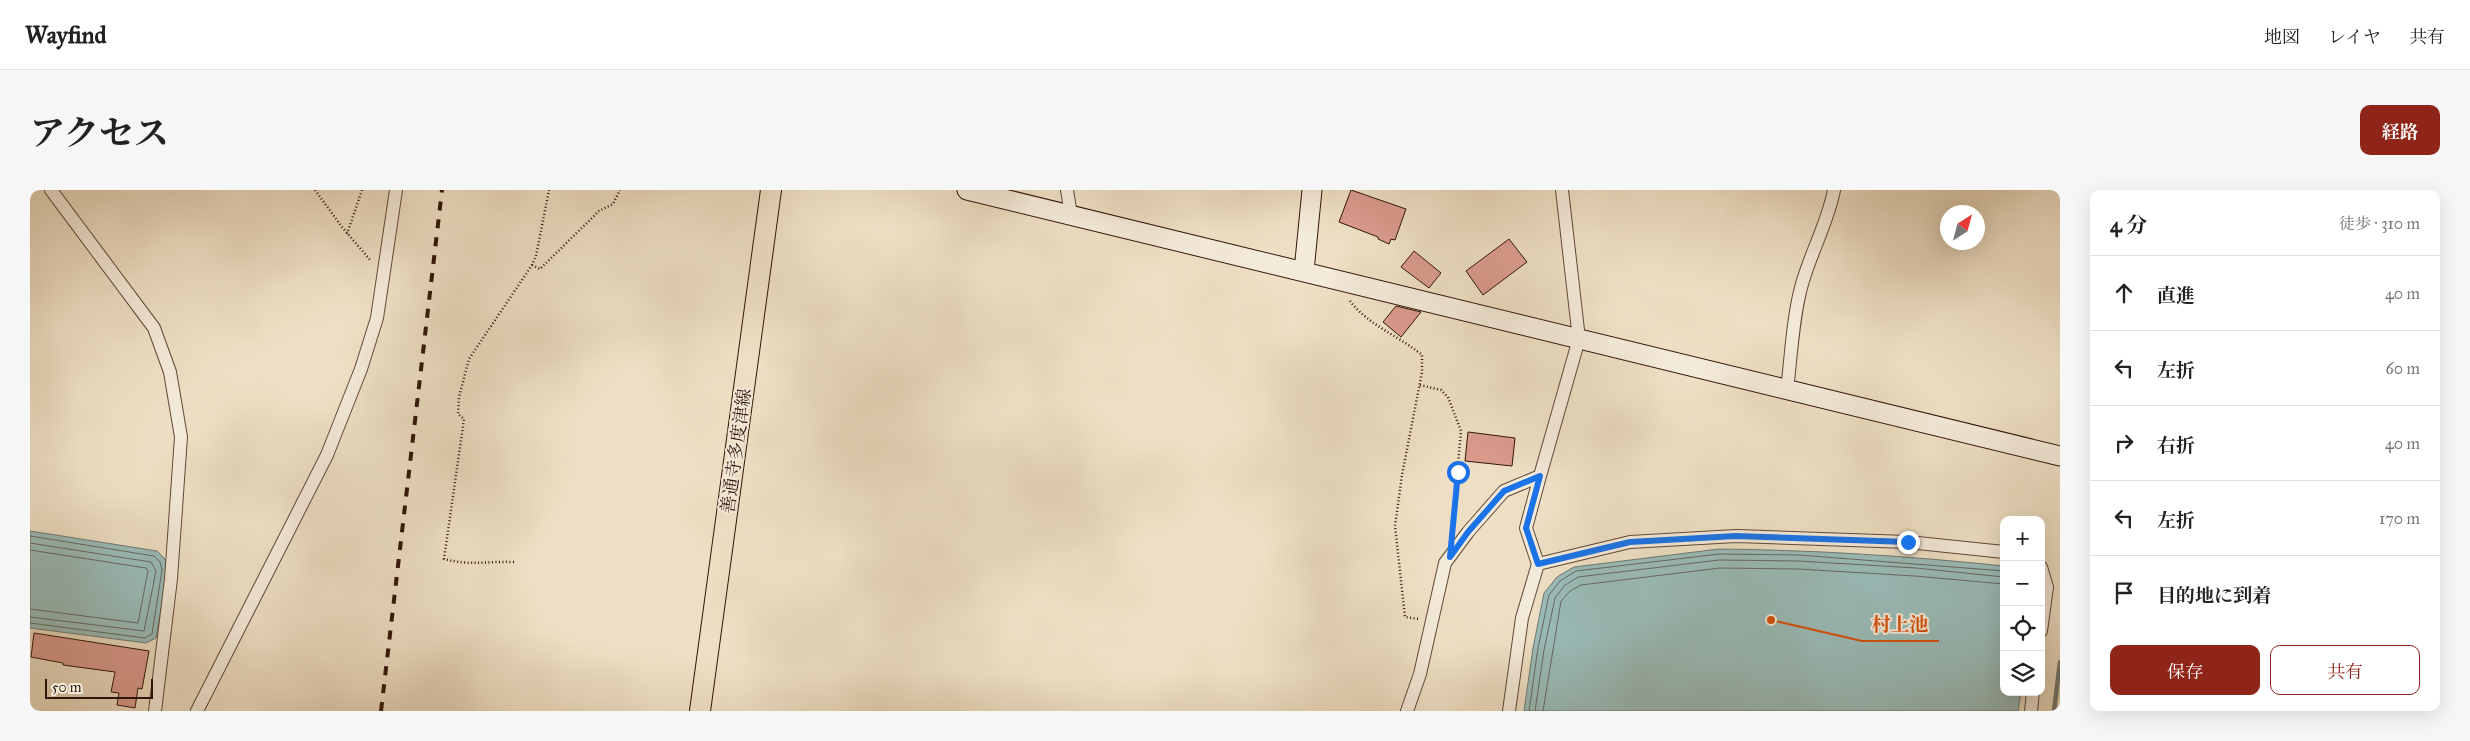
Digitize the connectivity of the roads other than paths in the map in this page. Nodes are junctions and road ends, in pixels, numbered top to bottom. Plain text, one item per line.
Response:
1 (51, 190) edge
2 (396, 190) edge
3 (772, 190) edge
4 (967, 190) edge
5 (1067, 190) edge
6 (1312, 190) edge
7 (1562, 190) edge
8 (1834, 190) edge
9 (1070, 215) junction
10 (1304, 271) junction
11 (1579, 339) junction
12 (1787, 390) junction
13 (2060, 456) edge
14 (1540, 476) junction
15 (2000, 552) edge
16 (1538, 564) junction
17 (2045, 581) edge
18 (2045, 602) edge
19 (2033, 696) edge
20 (155, 711) edge
21 (198, 711) edge
22 (700, 711) edge
23 (1406, 711) edge
24 (1509, 711) edge
25 (2031, 711) edge

1 - 20 street
2 - 21 street
3 - 22 main road, 善通寺多度津線
4 - 9 street
5 - 9 street
6 - 10 street
7 - 11 street
8 - 12 street
9 - 10 street
10 - 11 street
11 - 12 street
11 - 14 street
12 - 13 street
14 - 16 street
14 - 23 street
15 - 16 street
16 - 24 street
17 - 18 street
19 - 25 street

